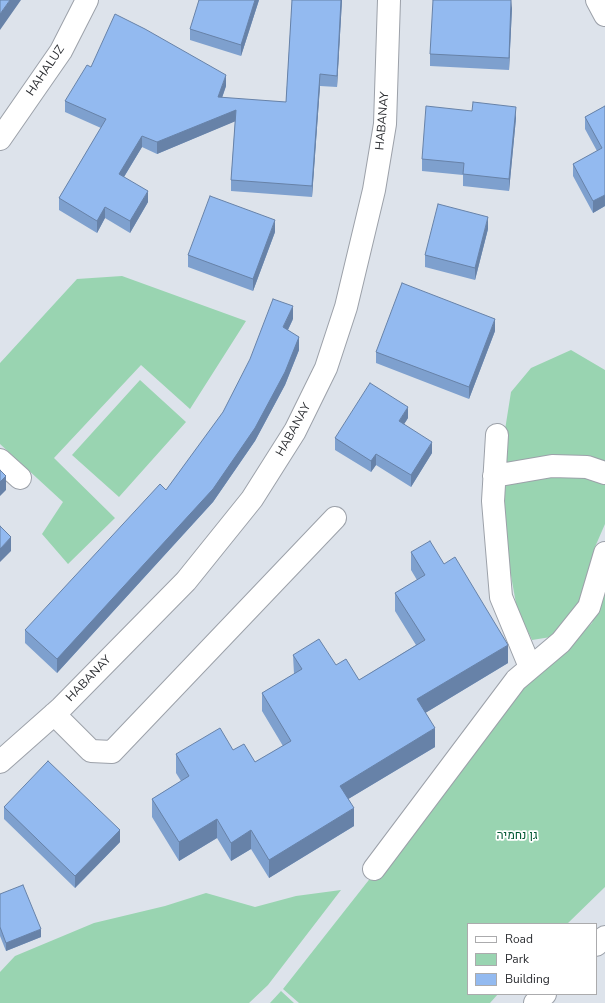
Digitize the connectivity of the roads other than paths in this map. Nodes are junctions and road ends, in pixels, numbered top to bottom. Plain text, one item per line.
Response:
1 (87, 0) edge
2 (389, 0) edge
3 (597, 0) edge
4 (605, 15) edge
5 (0, 139) edge
6 (497, 435) dead end
7 (0, 460) edge
8 (605, 473) edge
9 (494, 476) junction
10 (20, 478) dead end
11 (335, 518) dead end
12 (605, 553) edge
13 (530, 668) junction
14 (54, 714) junction
15 (0, 762) edge
16 (374, 869) dead end
17 (605, 937) edge
18 (597, 944) edge
19 (544, 995) edge
20 (535, 1003) edge

1 - 5 main road, HAHALUZ
2 - 14 main road, HABANAY
3 - 4 main road
6 - 9 main road
7 - 10 main road
8 - 9 main road
9 - 13 main road
11 - 14 main road
12 - 13 main road
13 - 16 main road
14 - 15 main road, HABANAY
17 - 18 main road
19 - 20 main road

